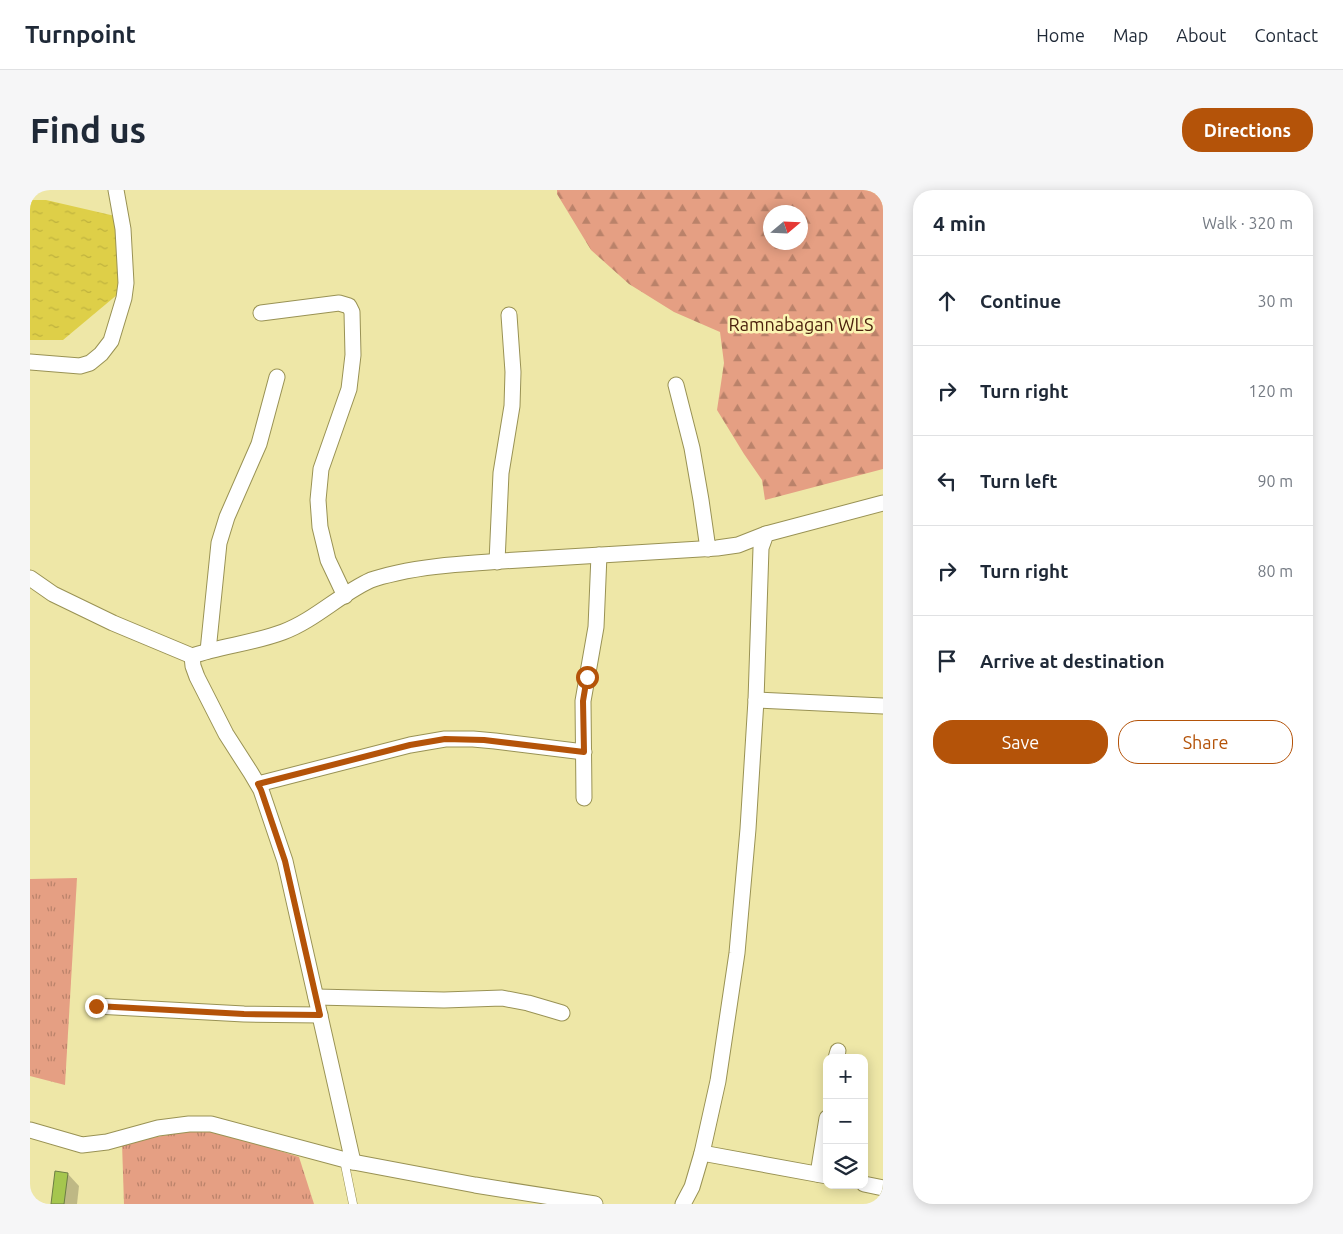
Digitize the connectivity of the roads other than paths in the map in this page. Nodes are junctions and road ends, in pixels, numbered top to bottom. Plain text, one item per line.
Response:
1 (116, 190) edge
2 (261, 313) dead end
3 (509, 315) dead end
4 (30, 362) edge
5 (277, 377) dead end
6 (676, 385) dead end
7 (883, 503) edge
8 (766, 534) junction
9 (708, 549) junction
10 (599, 555) junction
11 (497, 562) junction
12 (30, 578) edge
13 (345, 596) junction
14 (208, 650) junction
15 (192, 656) junction
16 (756, 700) junction
17 (883, 706) edge
18 (584, 752) junction
19 (258, 784) junction
20 (584, 798) dead end
21 (316, 997) junction
22 (96, 1006) dead end
23 (562, 1013) dead end
24 (320, 1015) junction
25 (30, 1130) edge
26 (825, 1144) edge
27 (702, 1153) junction
28 (348, 1161) junction
29 (822, 1175) edge
30 (868, 1185) edge
31 (883, 1188) edge
32 (353, 1204) edge
33 (595, 1204) edge
34 (683, 1204) edge

1 - 4 street
2 - 13 street
3 - 11 street
5 - 14 street
6 - 9 street
7 - 8 street
8 - 9 street
8 - 16 street
9 - 10 street
10 - 11 street
10 - 18 street
11 - 13 street
12 - 15 street
13 - 14 street
14 - 15 street
15 - 19 street
16 - 17 street
16 - 27 street
18 - 19 street
18 - 20 street
19 - 21 street
21 - 23 street
21 - 24 street
22 - 24 street
24 - 28 street
25 - 28 street
26 - 29 street
27 - 29 street
27 - 34 street
28 - 32 lane
28 - 33 street
30 - 31 street

